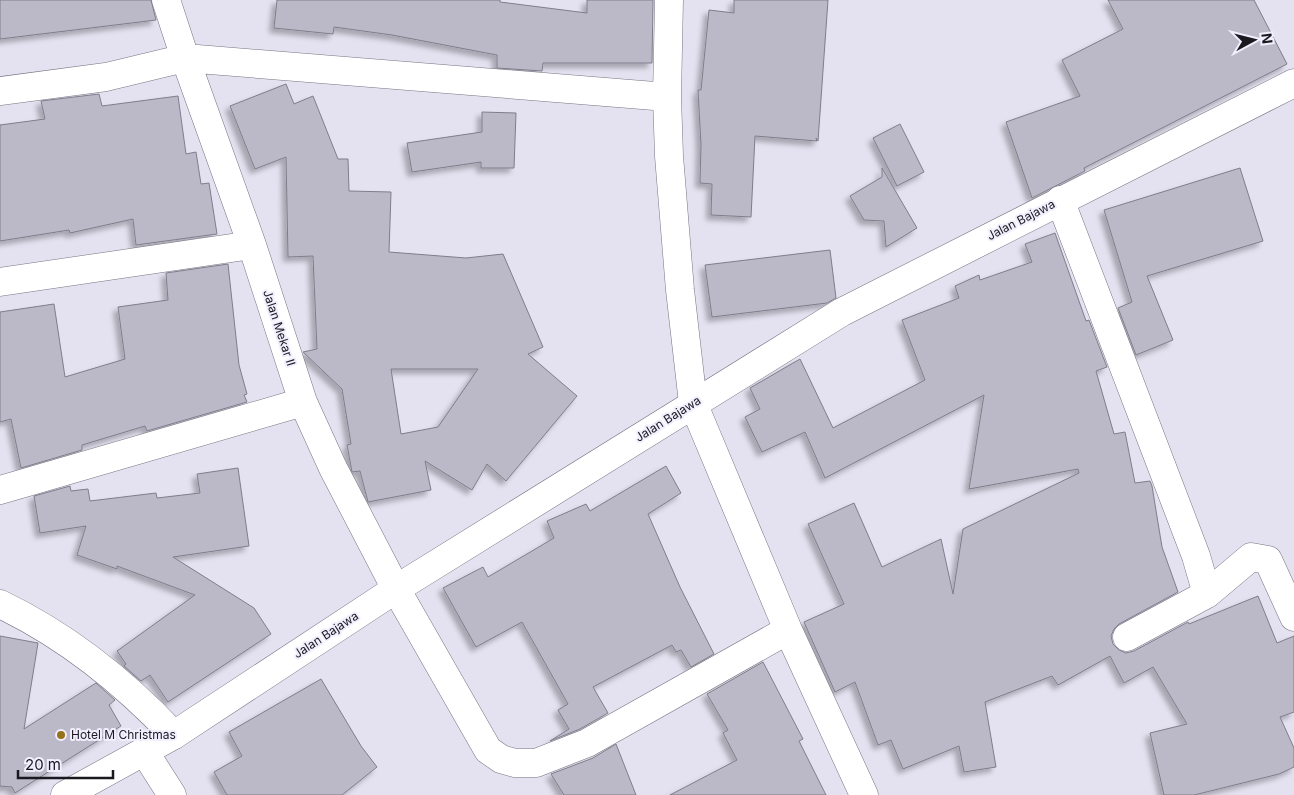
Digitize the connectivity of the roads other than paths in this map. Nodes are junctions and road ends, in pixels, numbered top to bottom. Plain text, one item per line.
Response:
1 (166, 0) edge
2 (669, 0) edge
3 (185, 58) junction
4 (1294, 83) edge
5 (0, 91) edge
6 (667, 97) junction
7 (1060, 200) junction
8 (252, 245) junction
9 (0, 282) edge
10 (303, 402) junction
11 (693, 403) junction
12 (0, 490) edge
13 (396, 589) junction
14 (1207, 594) junction
15 (0, 604) edge
16 (1294, 617) edge
17 (788, 630) junction
18 (1127, 637) dead end
19 (174, 735) junction
20 (144, 751) junction
21 (65, 795) edge
22 (172, 795) edge
23 (864, 795) edge

1 - 3 street, Jalan Mekar II
2 - 6 street
3 - 5 street
3 - 6 street
3 - 8 street, Jalan Mekar II
4 - 7 street, Jalan Bajawa
6 - 11 street
7 - 11 street, Jalan Bajawa
7 - 14 street
8 - 9 street
8 - 10 street, Jalan Mekar II
10 - 12 street
10 - 13 street, Jalan Mekar II
11 - 13 street, Jalan Bajawa
11 - 17 street
13 - 17 street, Jalan Mekar II
13 - 19 street, Jalan Bajawa
14 - 16 street
14 - 18 street
15 - 19 street
17 - 23 street
19 - 20 street, Jalan Bajawa
20 - 21 street, Jalan Bajawa
20 - 22 street

